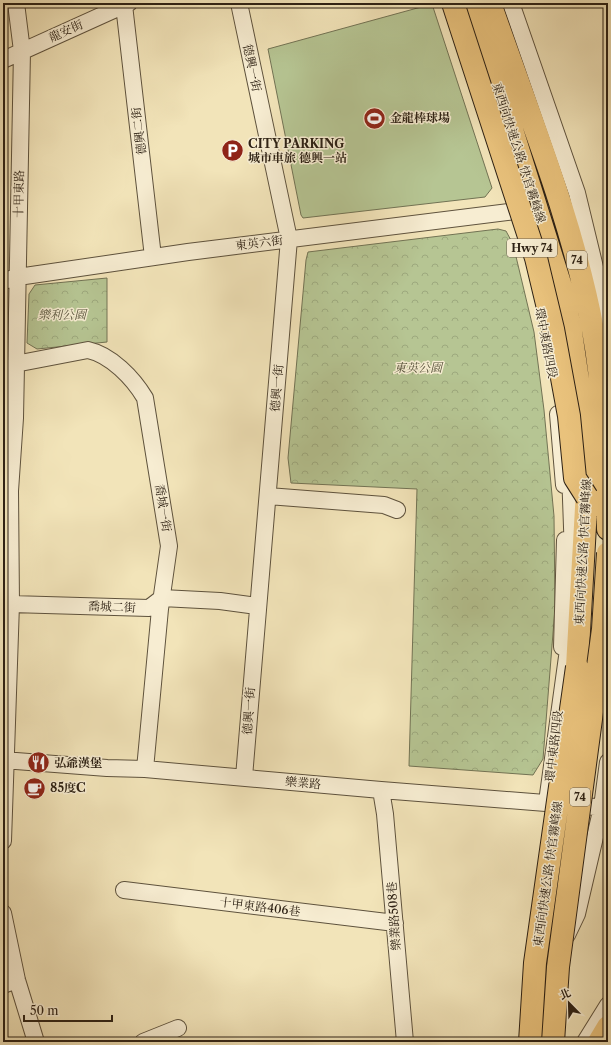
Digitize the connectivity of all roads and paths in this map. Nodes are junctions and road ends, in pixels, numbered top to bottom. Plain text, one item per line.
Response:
1 (16, 3) edge
2 (239, 3) edge
3 (444, 3) edge
4 (452, 3) edge
5 (463, 3) edge
6 (470, 3) edge
7 (490, 3) edge
8 (512, 3) edge
9 (126, 4) edge
10 (22, 51) junction
11 (3, 60) edge
12 (516, 211) junction
13 (289, 239) junction
14 (153, 257) junction
15 (10, 279) edge
16 (608, 331) edge
17 (15, 364) junction
18 (6, 492) edge
19 (268, 496) junction
20 (587, 497) junction
21 (397, 510) dead end
22 (608, 529) edge
23 (608, 553) edge
24 (162, 598) junction
25 (11, 604) junction
26 (257, 606) junction
27 (560, 697) junction
28 (4, 761) edge
29 (608, 762) edge
30 (144, 768) junction
31 (244, 777) junction
32 (381, 790) junction
33 (547, 803) junction
34 (605, 807) edge
35 (3, 841) edge
36 (124, 890) dead end
37 (3, 913) edge
38 (395, 923) junction
39 (10, 982) edge
40 (608, 1005) edge
41 (608, 1027) edge
42 (178, 1028) dead end
43 (525, 1039) edge
44 (36, 1042) edge
45 (143, 1042) edge
46 (405, 1042) edge
47 (553, 1042) edge
48 (585, 1042) edge
49 (599, 1042) edge

1 - 10 street, 十甲東路
2 - 13 street, 德興一街
3 - 12 street, 環中東路四段
4 - 20 highway, Hwy 74, bridge
5 - 27 street, 環中東路四段
6 - 20 highway, 東西向快速公路 快官霧峰線 / 74
7 - 22 highway, 東西向快速公路 快官霧峰線 / 74
8 - 16 street
9 - 10 street, 龍安街
9 - 14 street, 德興二街
10 - 11 street, 龍安街
10 - 15 street, 十甲東路
12 - 13 street, 東英六街
12 - 27 street, 環中東路四段
13 - 14 street, 東英六街
13 - 19 street, 德興一街
14 - 15 street, 東英六街
15 - 17 street, 十甲東路
17 - 18 street, 十甲東路
17 - 24 street, 喬城一街
18 - 25 street, 十甲東路
19 - 21 street
19 - 26 street, 德興一街
20 - 43 highway, 東西向快速公路 快官霧峰線 / 74, bridge
23 - 47 highway, 東西向快速公路 快官霧峰線 / 74, bridge
24 - 25 street, 喬城二街
24 - 26 street
24 - 30 street, 喬城一街
25 - 28 street, 十甲東路
26 - 31 street, 德興一街
27 - 33 street, 環中東路四段
28 - 30 street, 樂業路
28 - 35 street, 十甲東路
29 - 34 street
30 - 31 street, 樂業路
31 - 32 street, 樂業路
32 - 33 street, 樂業路
32 - 38 street, 樂業路508巷
33 - 34 street, 樂業路
33 - 43 street, 環中東路四段
34 - 43 street
36 - 38 street, 十甲東路406巷
37 - 39 street
38 - 46 street, 樂業路508巷
39 - 44 street
40 - 48 street
41 - 49 highway
42 - 45 street

